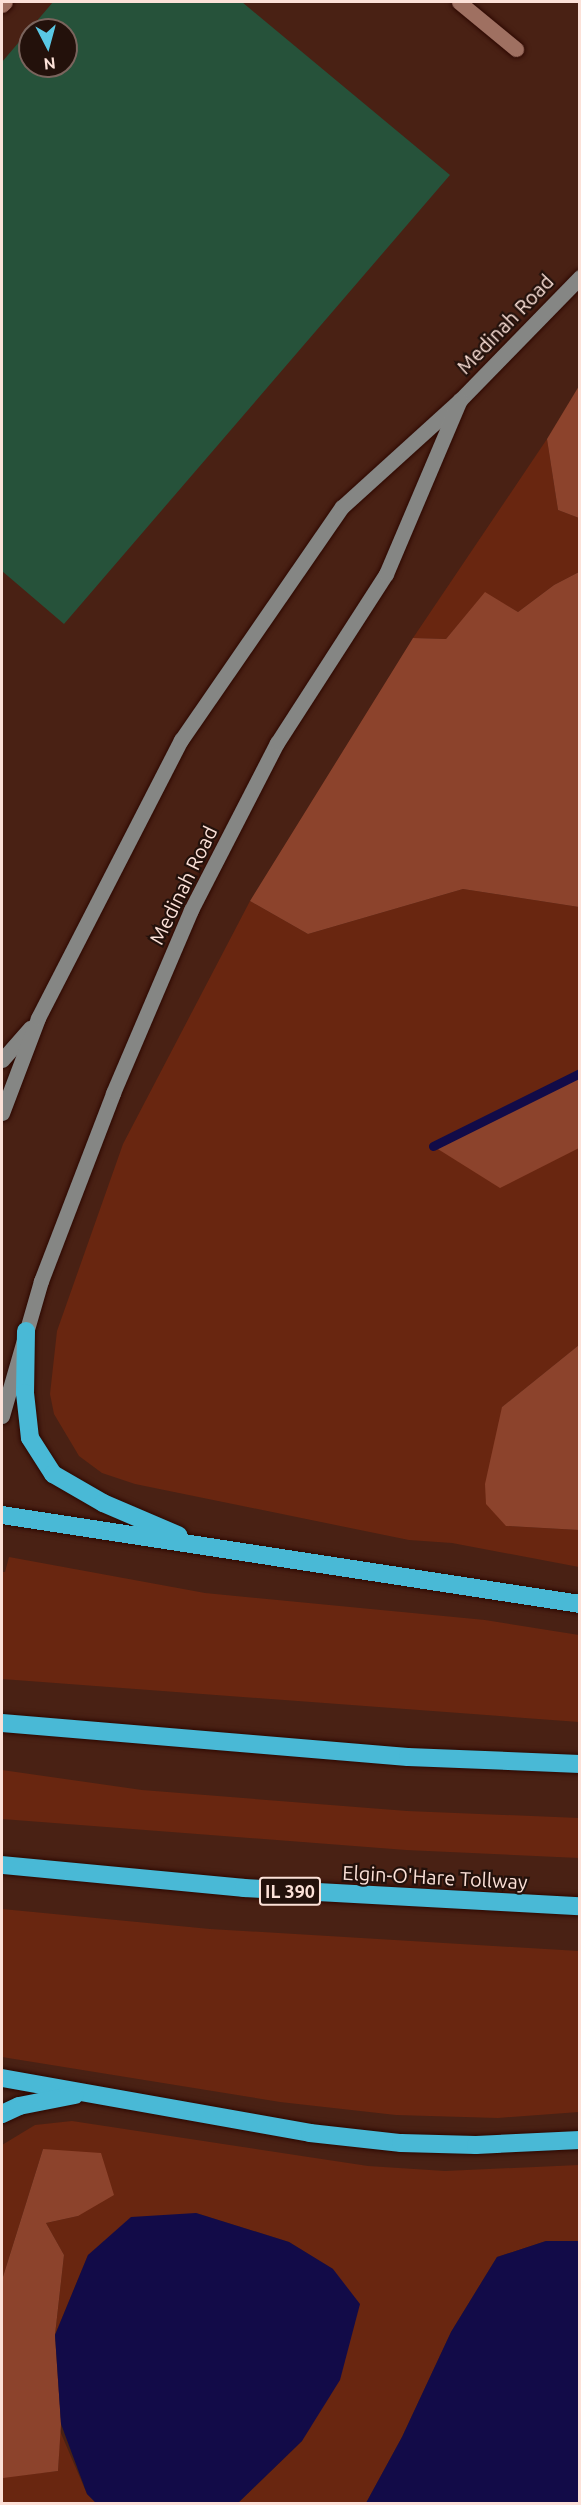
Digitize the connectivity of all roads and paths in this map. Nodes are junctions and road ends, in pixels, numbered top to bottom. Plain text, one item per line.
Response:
1 (5, 2) edge
2 (459, 2) edge
3 (2, 5) edge
4 (516, 49) dead end
5 (579, 277) edge
6 (460, 400) junction
7 (38, 1018) junction
8 (2, 1060) edge
9 (2, 1113) edge
10 (26, 1331) junction
11 (2, 1416) edge
12 (2, 1515) edge
13 (201, 1546) junction
14 (579, 1604) edge
15 (2, 1723) edge
16 (579, 1764) edge
17 (2, 1865) edge
18 (579, 1906) edge
19 (2, 2078) edge
20 (85, 2093) junction
21 (2, 2114) edge
22 (579, 2140) edge

1 - 3 lane
2 - 4 lane
5 - 6 main road, Medinah Road
6 - 7 main road, Medinah Road
6 - 10 main road, Medinah Road
7 - 8 main road
7 - 9 main road, Medinah Road
10 - 11 main road, Medinah Road
10 - 13 highway
12 - 13 highway
13 - 14 highway
15 - 16 highway
17 - 18 highway, Elgin-O'Hare Tollway / IL 390
19 - 20 highway
20 - 21 highway
20 - 22 highway

